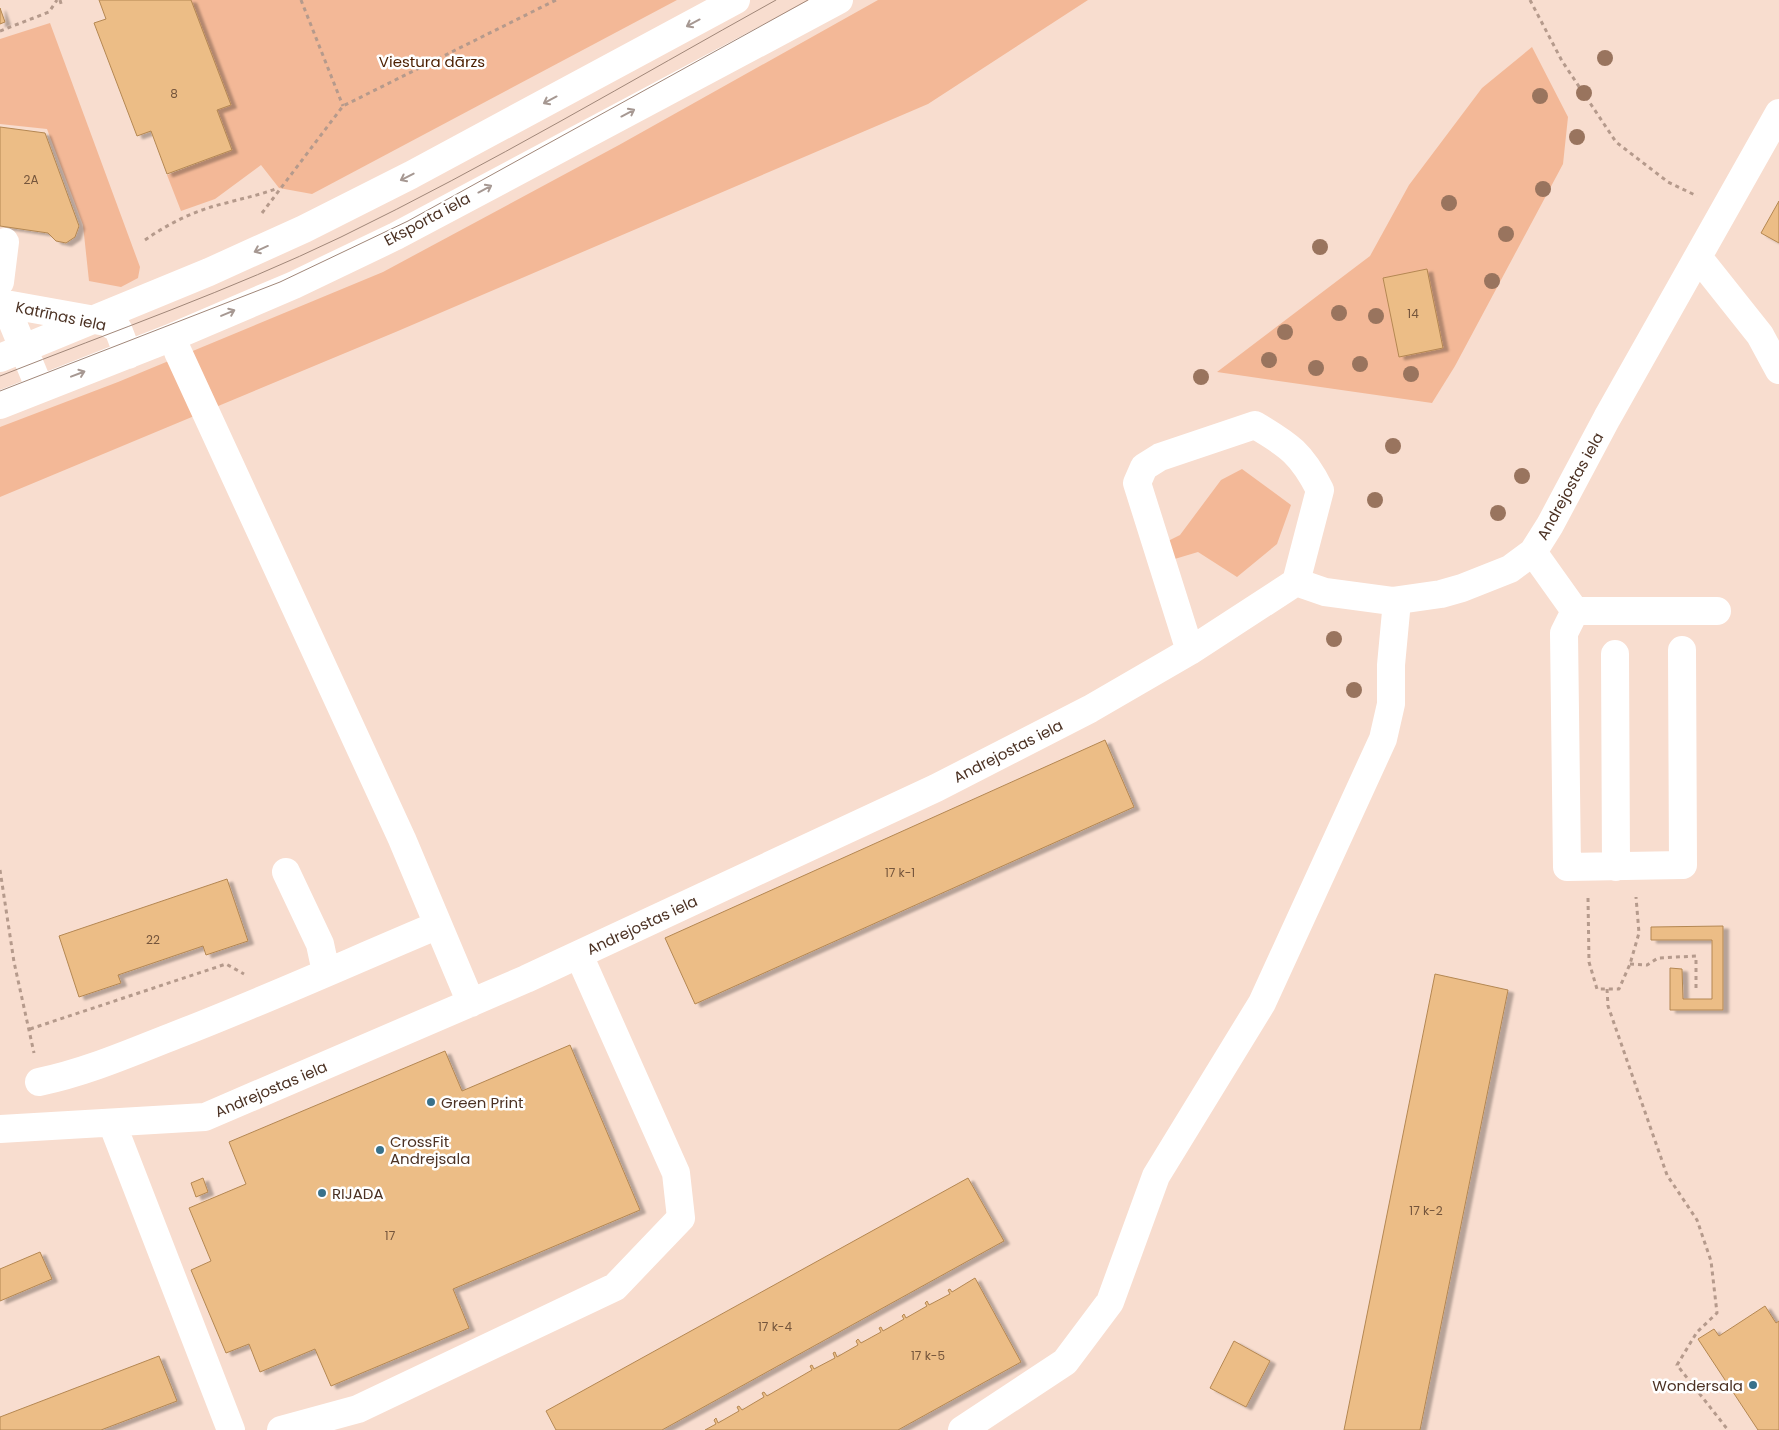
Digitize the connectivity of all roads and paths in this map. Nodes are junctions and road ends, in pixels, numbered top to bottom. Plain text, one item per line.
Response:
1 (58, 0) edge
2 (301, 0) edge
3 (556, 0) edge
4 (736, 0) edge
5 (839, 0) edge
6 (1530, 0) edge
7 (62, 6) dead end
8 (0, 31) edge
9 (343, 106) junction
10 (1779, 113) edge
11 (279, 188) junction
12 (1725, 208) junction
13 (260, 215) dead end
14 (145, 240) dead end
15 (6, 242) dead end
16 (1698, 257) junction
17 (2, 297) edge
18 (92, 320) junction
19 (1769, 330) edge
20 (178, 352) dead end
21 (12, 353) edge
22 (128, 355) junction
23 (1779, 370) edge
24 (40, 389) junction
25 (0, 405) edge
26 (1532, 552) junction
27 (1296, 582) junction
28 (1397, 601) junction
29 (1575, 610) junction
30 (1717, 611) dead end
31 (1682, 650) dead end
32 (1190, 651) junction
33 (1615, 654) dead end
34 (1587, 867) junction
35 (1625, 867) junction
36 (0, 870) edge
37 (286, 872) dead end
38 (438, 925) junction
39 (579, 955) junction
40 (1630, 964) junction
41 (326, 972) junction
42 (1607, 989) junction
43 (1696, 990) dead end
44 (267, 1000) junction
45 (471, 1003) junction
46 (30, 1029) junction
47 (39, 1082) joint
48 (112, 1123) junction
49 (0, 1129) edge
50 (231, 1430) edge
51 (281, 1430) edge
52 (962, 1430) edge
53 (1728, 1430) edge

1 - 7 path
1 - 8 path
2 - 9 path
3 - 9 path
4 -> 18 street
22 -> 5 street, Eksporta iela
6 - 12 path
9 - 11 path
10 - 12 street, Andrejostas iela
11 - 13 path
11 - 14 path
12 - 16 street, Andrejostas iela
15 - 17 street
16 - 19 street
16 - 26 street, Andrejostas iela
17 - 18 street, Katrīnas iela
17 - 21 street, Katrīnas iela
18 - 21 street
18 - 22 street, Katrīnas iela
19 - 23 street
20 - 38 street
21 - 24 street, Katrīnas iela
24 -> 22 street, Eksporta iela
24 - 25 street, Eksporta iela
26 - 28 street, Andrejostas iela
26 - 29 street
27 - 28 street, Andrejostas iela
27 - 32 street, Andrejostas iela
27 - 32 street
28 - 52 street
29 - 30 street
29 - 34 street
31 - 35 street
32 - 39 street, Andrejostas iela
33 - 35 street
34 - 35 street
34 - 42 path
35 - 40 path
36 - 46 path
37 - 41 street
38 - 41 street
38 - 45 street
39 - 45 street, Andrejostas iela
39 - 51 street
40 - 42 path
40 - 43 path
41 - 44 street
42 - 53 path
44 - 46 path
44 - 47 street
45 - 48 street, Andrejostas iela
46 - 47 path
48 - 49 street, Andrejostas iela
48 - 50 street

